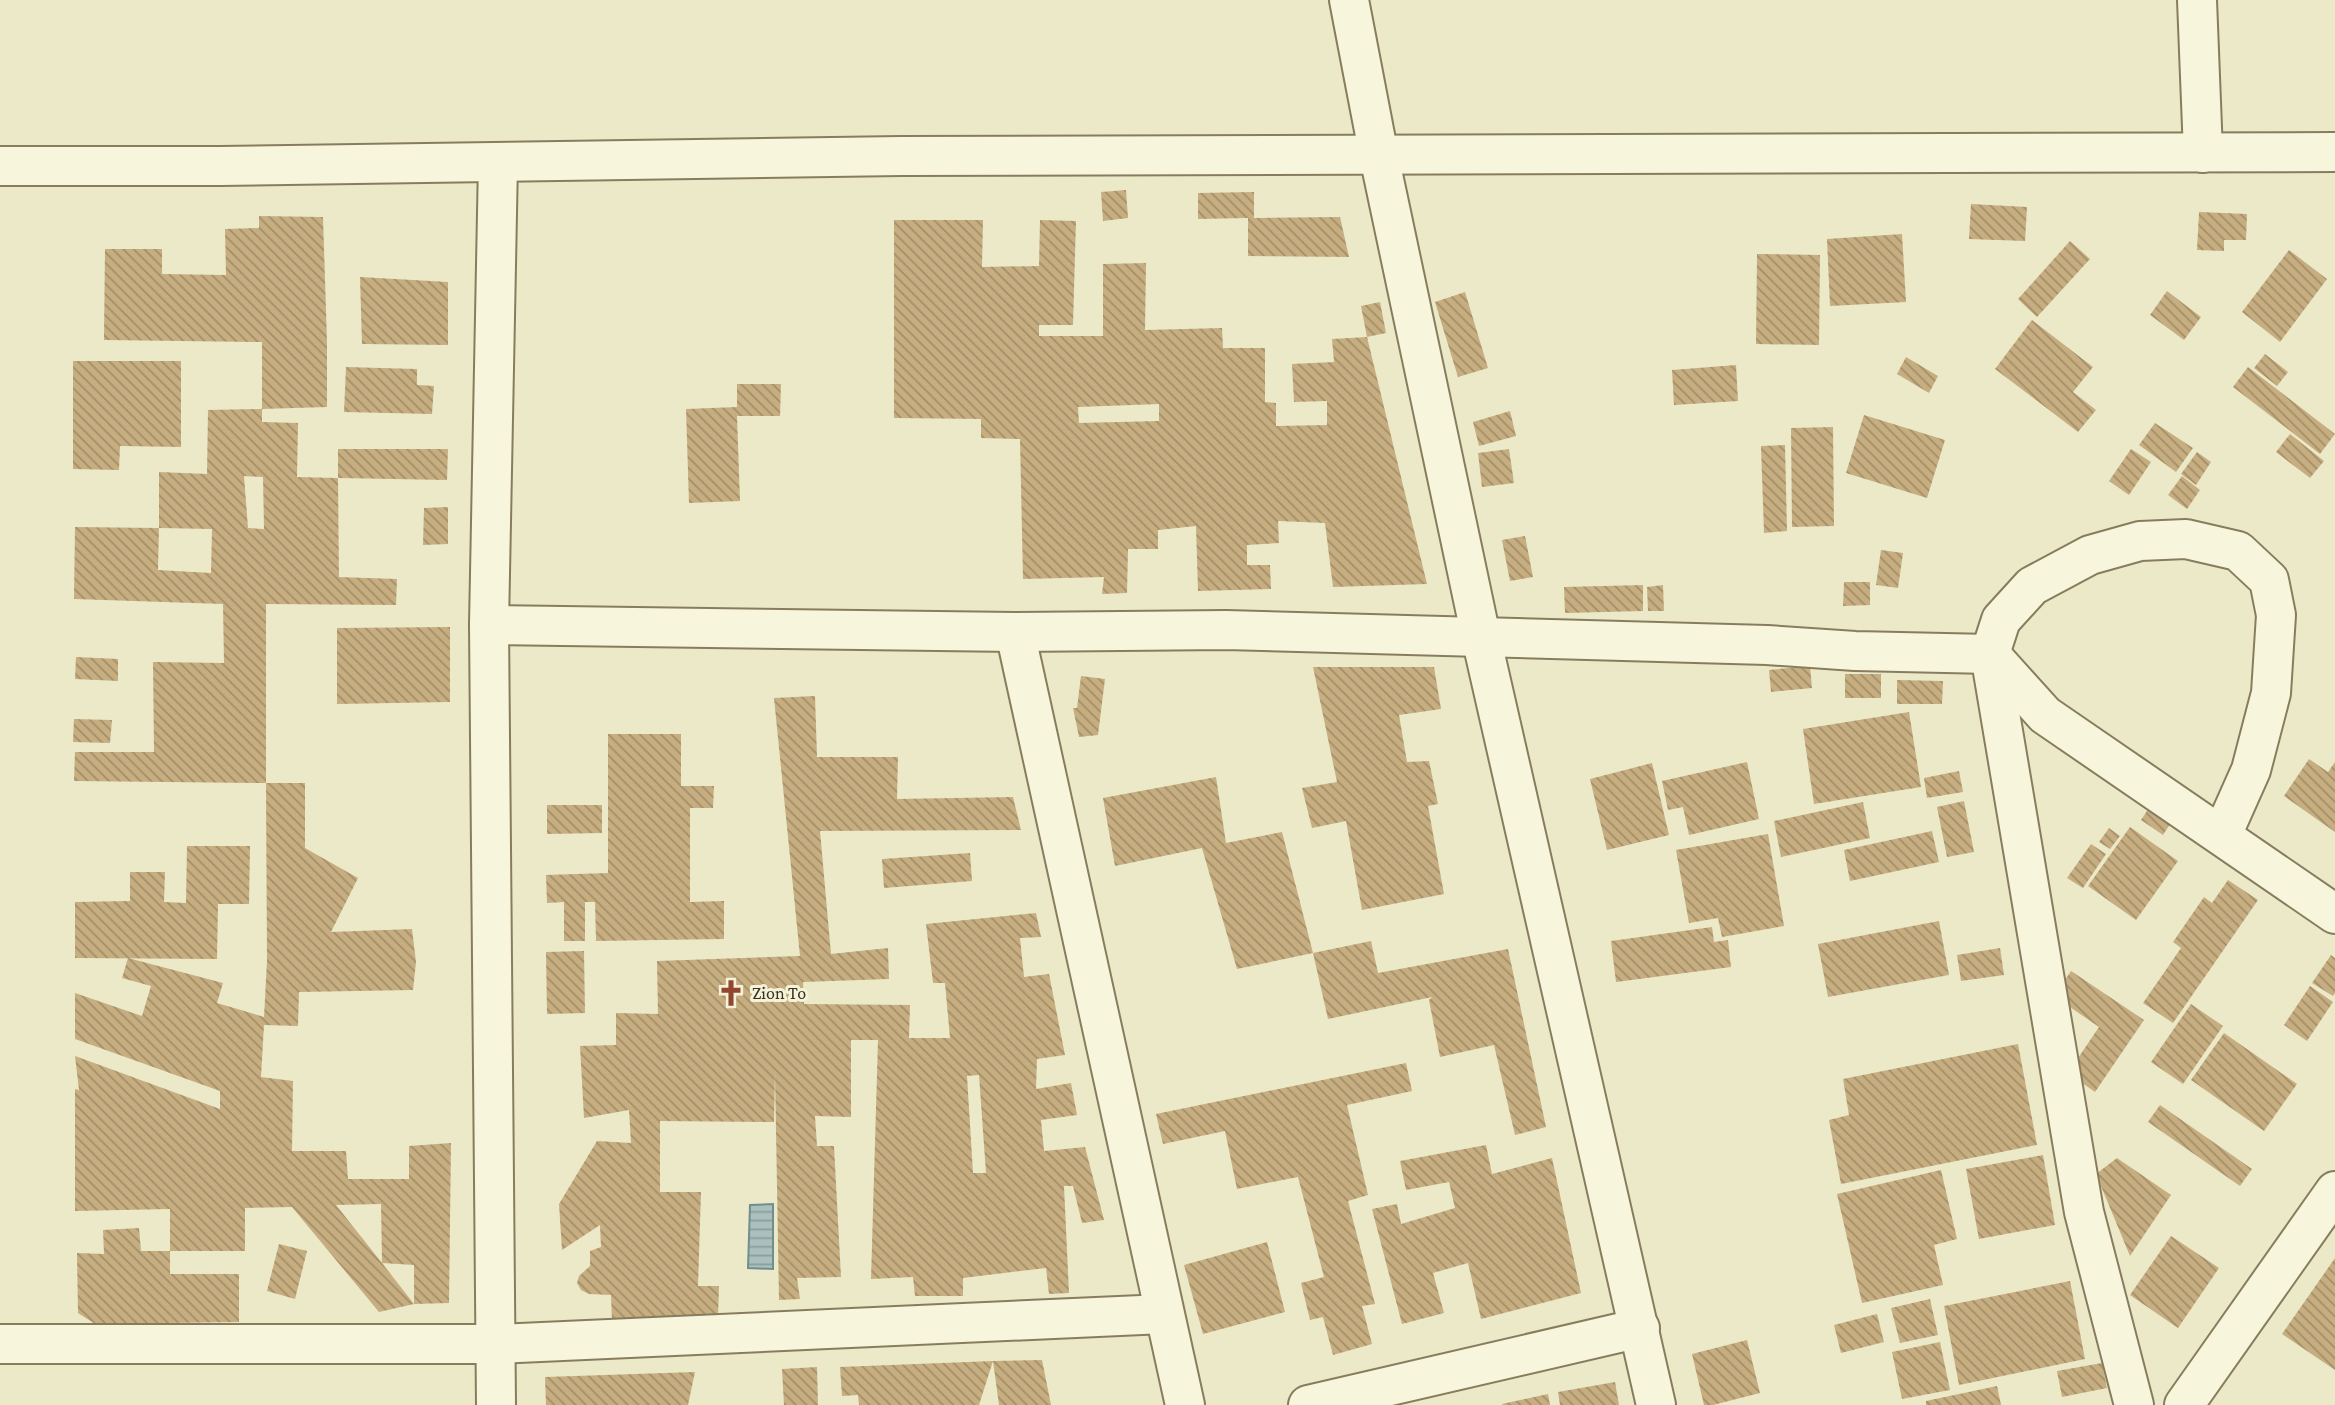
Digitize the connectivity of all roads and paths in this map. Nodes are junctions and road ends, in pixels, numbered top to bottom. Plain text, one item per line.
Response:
1 (1349, 0) edge
2 (2197, 0) edge
3 (2335, 152) edge
4 (2203, 153) junction
5 (1379, 156) junction
6 (498, 162) junction
7 (0, 166) edge
8 (489, 625) junction
9 (1015, 632) junction
10 (1481, 637) junction
11 (1990, 654) junction
12 (2222, 835) junction
13 (2335, 914) edge
14 (2335, 1191) edge
15 (1164, 1314) junction
16 (1640, 1328) junction
17 (0, 1344) edge
18 (495, 1344) junction
19 (496, 1405) edge
20 (1185, 1405) edge
21 (1308, 1405) edge
22 (1656, 1405) edge
23 (2134, 1405) edge
24 (2184, 1405) edge

1 - 5 street
2 - 4 street
3 - 4 street
4 - 5 street
5 - 6 street
5 - 10 street
6 - 7 street
6 - 8 street
8 - 9 street
8 - 18 street
9 - 10 street
9 - 15 street
10 - 11 street
10 - 16 street
11 - 12 street
11 - 12 street
11 - 23 street
12 - 13 street
14 - 24 street
15 - 18 street
15 - 20 street
16 - 21 street
16 - 22 street
17 - 18 street
18 - 19 street

